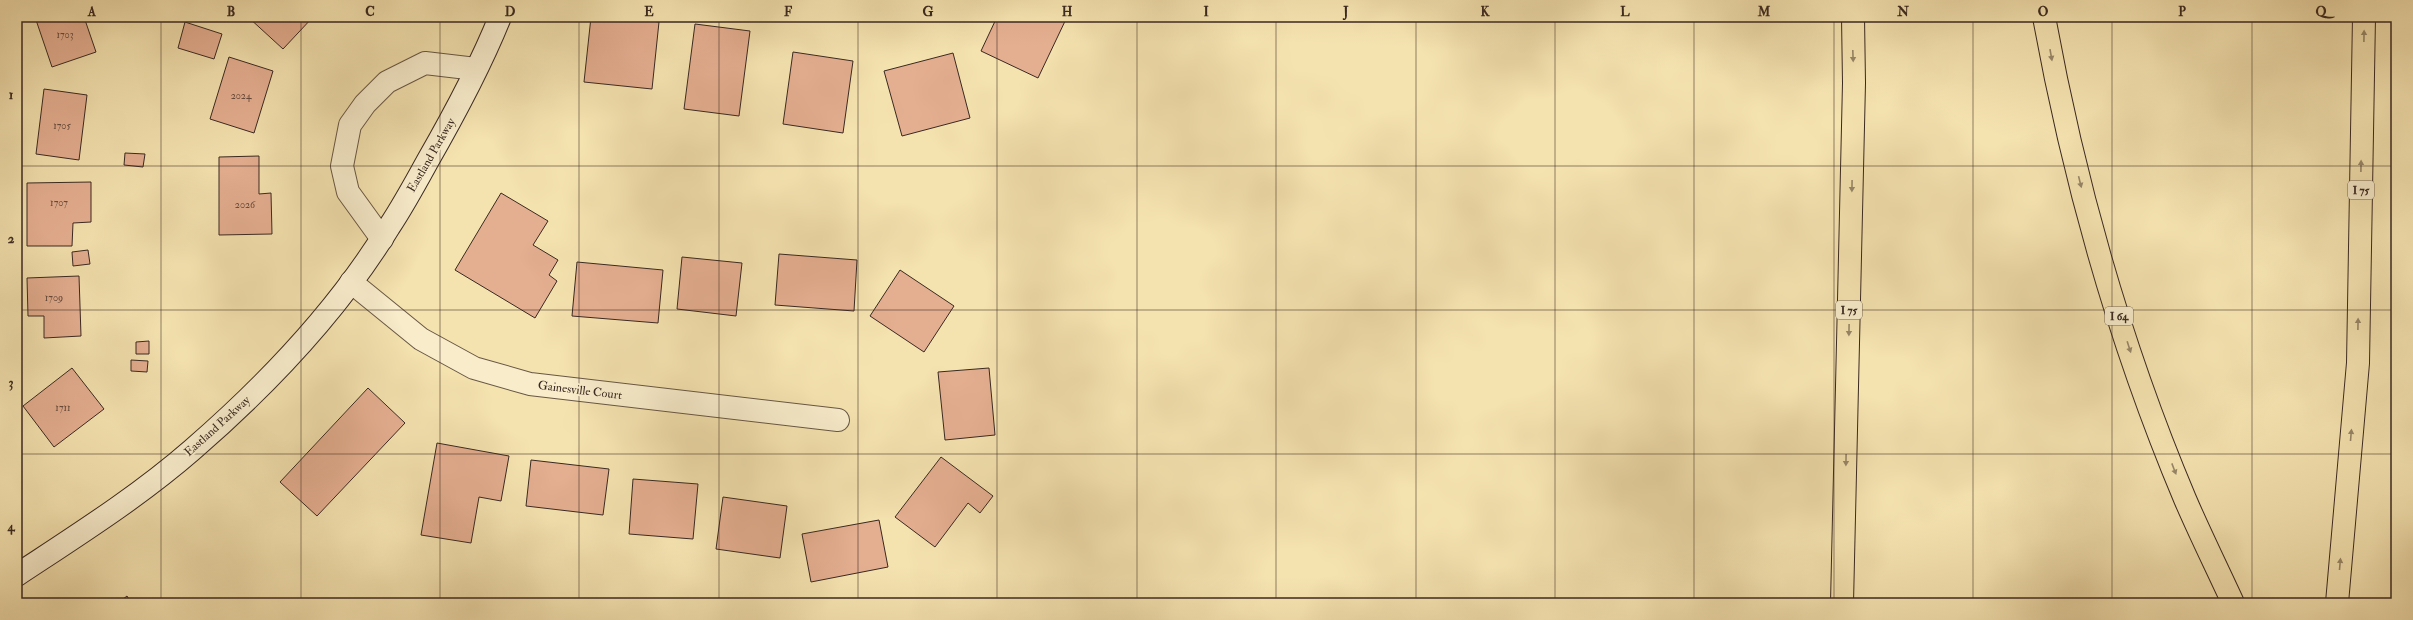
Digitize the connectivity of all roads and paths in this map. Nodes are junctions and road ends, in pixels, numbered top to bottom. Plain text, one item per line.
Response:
1 (500, 17) edge
2 (1853, 17) edge
3 (2044, 17) edge
4 (2364, 17) edge
5 (476, 69) junction
6 (382, 238) junction
7 (351, 282) junction
8 (838, 420) dead end
9 (17, 575) edge
10 (1842, 603) edge
11 (2233, 603) edge
12 (2337, 603) edge

1 - 5 street, Eastland Parkway
2 -> 10 highway, I 75
3 -> 11 highway, I 64
12 -> 4 highway, I 75
5 - 6 street, Eastland Parkway
5 - 6 street
6 - 7 street, Eastland Parkway
7 - 8 street, Gainesville Court
7 - 9 street, Eastland Parkway

